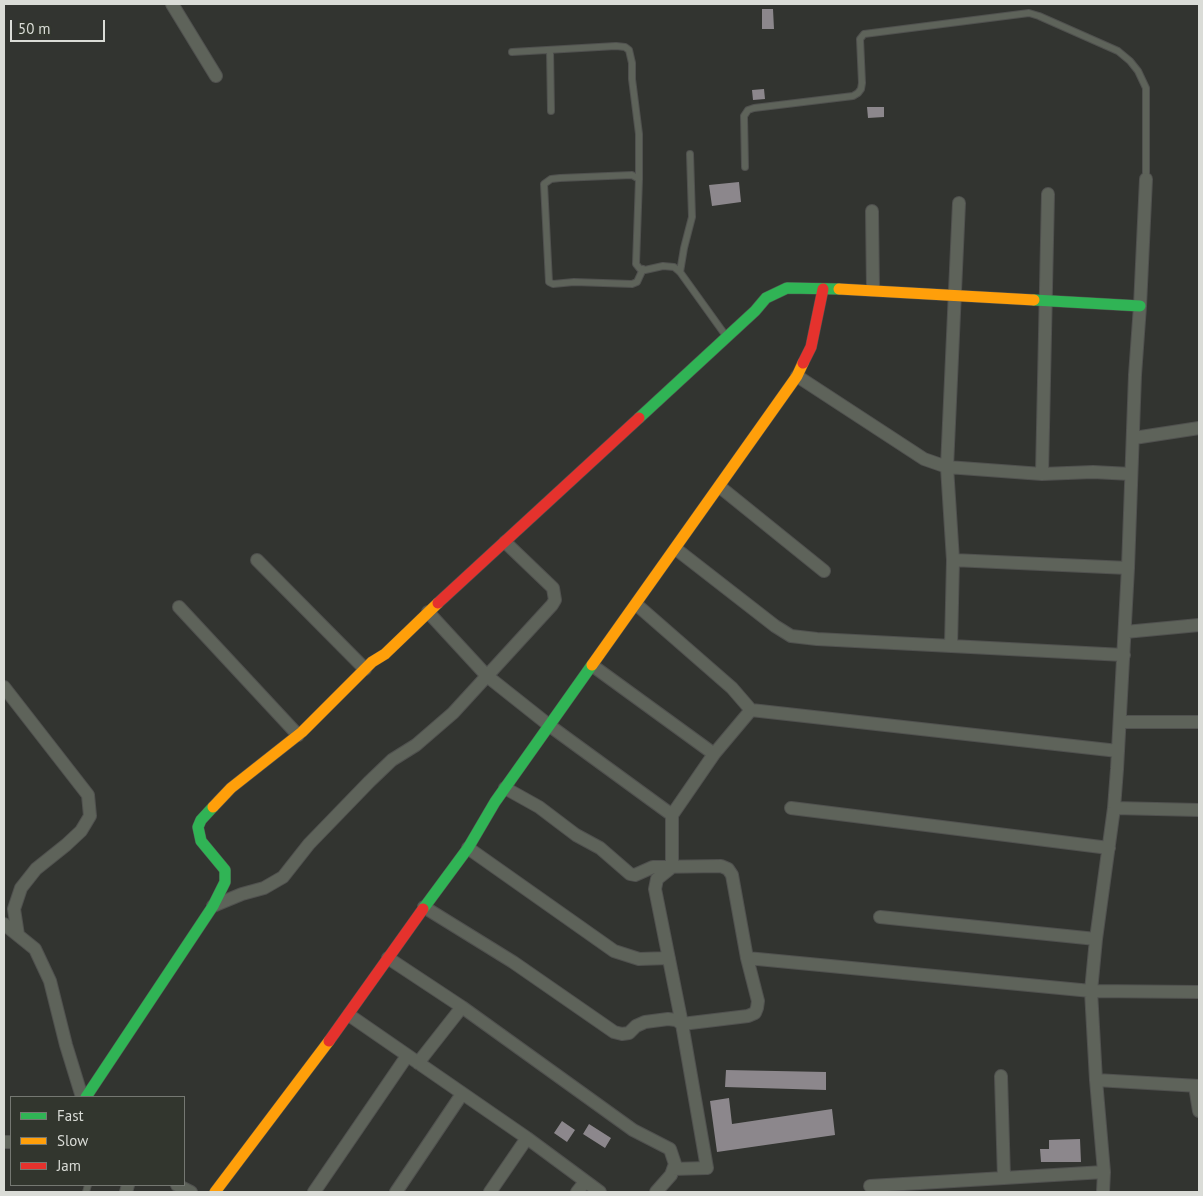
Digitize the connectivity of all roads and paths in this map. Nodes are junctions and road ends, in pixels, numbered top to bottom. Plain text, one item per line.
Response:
1 (172, 4) edge
2 (550, 50) junction
3 (512, 52) dead end
4 (216, 76) dead end
5 (551, 111) dead end
6 (690, 154) dead end
7 (745, 167) dead end
8 (639, 179) junction
9 (1146, 179) joint
10 (1048, 194) dead end
11 (959, 203) dead end
12 (872, 211) dead end
13 (643, 269) junction
14 (680, 272) junction
15 (823, 289) junction
16 (873, 290) junction
17 (954, 295) junction
18 (1046, 300) junction
19 (1140, 306) junction
20 (726, 337) junction
21 (797, 376) junction
22 (1199, 428) edge
23 (1134, 438) junction
24 (947, 467) junction
25 (1042, 474) junction
26 (1131, 474) junction
27 (720, 486) junction
28 (505, 542) junction
29 (676, 549) junction
30 (257, 560) dead end
31 (953, 560) junction
32 (1128, 568) junction
33 (824, 571) dead end
34 (637, 605) junction
35 (178, 607) dead end
36 (428, 612) junction
37 (1199, 625) edge
38 (1125, 632) junction
39 (951, 646) junction
40 (1124, 655) junction
41 (593, 666) junction
42 (365, 669) junction
43 (487, 676) junction
44 (4, 687) edge
45 (751, 710) junction
46 (1120, 722) junction
47 (1199, 722) edge
48 (550, 726) junction
49 (298, 735) junction
50 (1118, 751) junction
51 (714, 754) junction
52 (505, 788) junction
53 (790, 808) dead end
54 (1114, 808) junction
55 (1199, 810) edge
56 (672, 815) junction
57 (468, 848) junction
58 (1108, 848) junction
59 (672, 867) junction
60 (213, 906) junction
61 (424, 907) junction
62 (880, 917) dead end
63 (4, 924) edge
64 (18, 935) junction
65 (1096, 939) junction
66 (388, 958) junction
67 (670, 958) junction
68 (747, 958) junction
69 (1091, 991) junction
70 (1199, 992) edge
71 (462, 1007) junction
72 (349, 1015) junction
73 (682, 1024) junction
74 (407, 1056) junction
75 (418, 1063) junction
76 (1001, 1076) dead end
77 (1096, 1080) junction
78 (1197, 1086) edge
79 (462, 1094) junction
80 (82, 1096) edge
81 (87, 1096) edge
82 (1199, 1111) edge
83 (528, 1138) junction
84 (673, 1169) junction
85 (1104, 1172) junction
86 (1004, 1178) junction
87 (179, 1186) edge
88 (870, 1186) dead end
89 (581, 1187) edge
90 (191, 1192) edge
91 (214, 1192) edge
92 (314, 1192) edge
93 (396, 1192) edge
94 (490, 1192) edge
95 (600, 1192) edge
96 (656, 1192) edge
97 (1104, 1192) edge

1 - 4 street
2 - 3 lane
2 - 5 lane
2 - 8 lane
6 - 14 lane
7 - 9 lane
8 - 13 lane
8 - 13 lane
9 - 19 street
10 - 18 street
11 - 17 street
12 - 16 street
13 - 14 lane
14 - 20 lane
15 - 16 street
15 - 20 street
15 - 21 street
16 - 17 street
17 - 18 street
17 - 24 street
18 - 19 street
18 - 25 street
19 - 23 street
20 - 28 street
21 - 24 street
21 - 27 street
22 - 23 street
23 - 26 street
24 - 25 street
24 - 31 street
25 - 26 street
26 - 32 street
27 - 29 street
27 - 33 street
28 - 36 street
28 - 43 street
29 - 34 street
29 - 39 street
30 - 42 street
31 - 32 street
31 - 39 street
32 - 38 street
34 - 41 street
34 - 45 street
35 - 49 street
36 - 42 street
36 - 43 street
37 - 38 street
38 - 40 street
39 - 40 street
40 - 46 street
41 - 48 street
41 - 51 street
42 - 49 street
43 - 48 street
43 - 60 street
44 - 64 street
45 - 50 street
45 - 51 street
46 - 47 street
46 - 50 street
48 - 52 street
48 - 56 street
49 - 60 street
50 - 54 street
51 - 56 street
52 - 57 street
52 - 59 street
53 - 58 street
54 - 55 street
54 - 58 street
56 - 59 street
57 - 61 street
57 - 67 street
58 - 65 street
59 - 67 street
59 - 68 street
60 - 81 street
61 - 66 street
61 - 73 street
62 - 65 street
63 - 64 street
64 - 80 street
65 - 69 street
66 - 71 street
66 - 72 street
67 - 73 street
68 - 69 street
68 - 73 street
69 - 70 street
69 - 77 street
71 - 75 street
71 - 84 street
72 - 74 street
72 - 91 street
73 - 84 street
74 - 75 street
74 - 92 street
75 - 79 street
76 - 86 street
77 - 78 street
77 - 85 street
78 - 82 street
79 - 83 street
79 - 93 street
83 - 89 street
83 - 94 street
84 - 96 street
85 - 86 street
85 - 97 street
86 - 88 street
87 - 90 street
89 - 95 street

